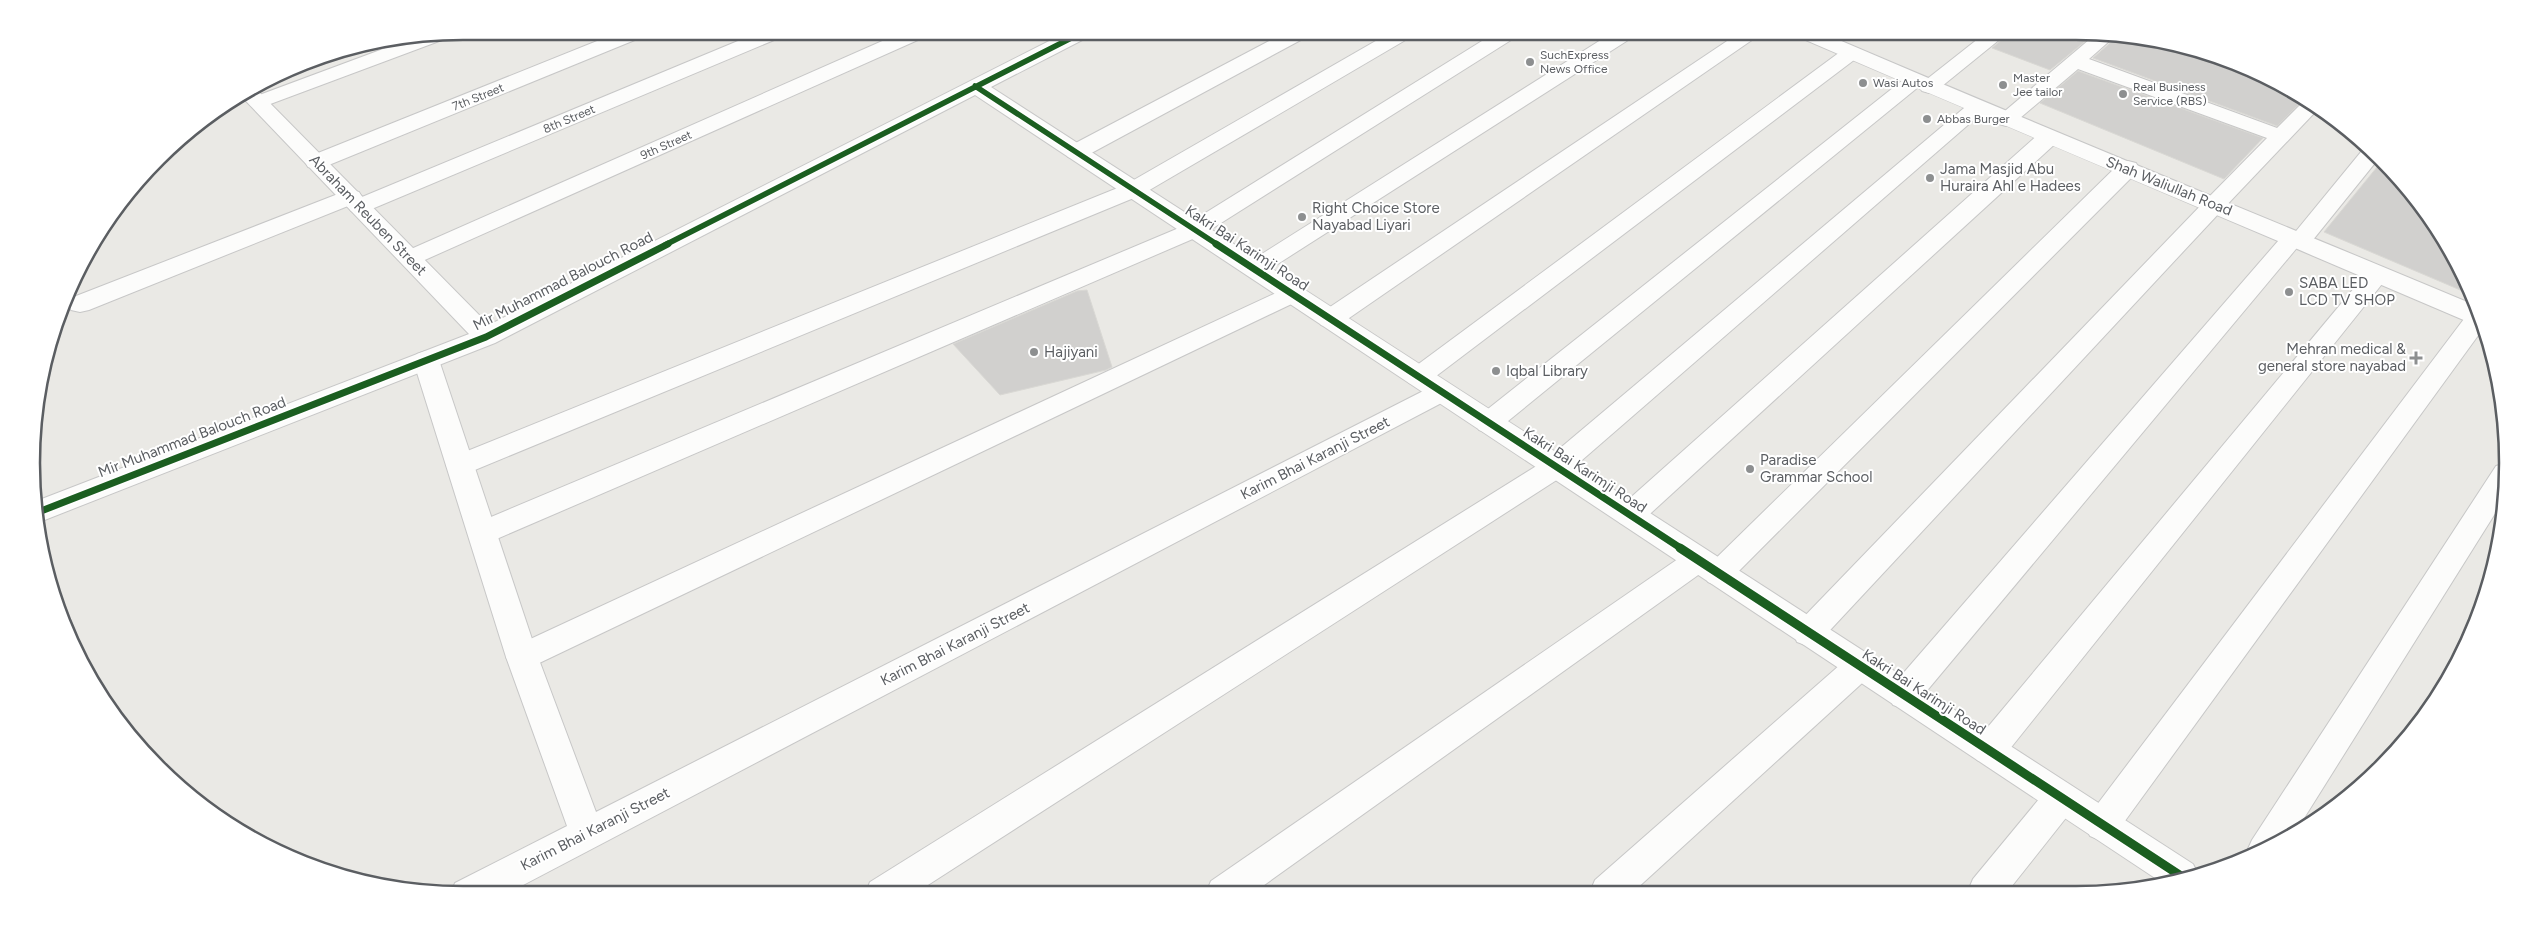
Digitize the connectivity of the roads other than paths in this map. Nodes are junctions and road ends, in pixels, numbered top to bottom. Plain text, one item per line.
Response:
1 (618, 40) edge
2 (757, 40) edge
3 (902, 40) edge
4 (1067, 40) edge
5 (1285, 40) edge
6 (1391, 40) edge
7 (1498, 40) edge
8 (1615, 40) edge
9 (1742, 40) edge
10 (1821, 40) edge
11 (1987, 40) edge
12 (2099, 41) edge
13 (412, 44) edge
14 (1851, 53) junction
15 (2075, 61) junction
16 (1922, 84) junction
17 (975, 86) junction
18 (254, 98) edge
19 (1977, 107) junction
20 (2307, 109) edge
21 (2006, 120) junction
22 (2280, 136) junction
23 (2048, 138) junction
24 (1076, 152) junction
25 (2368, 158) edge
26 (316, 162) junction
27 (2128, 168) junction
28 (1133, 190) junction
29 (355, 202) junction
30 (2214, 205) junction
31 (1194, 230) junction
32 (2296, 240) junction
33 (410, 258) junction
34 (1254, 269) junction
35 (2378, 274) junction
36 (1292, 294) junction
37 (80, 304) dead end
38 (2472, 314) edge
39 (1330, 319) junction
40 (2476, 325) edge
41 (486, 336) junction
42 (426, 360) junction
43 (1430, 384) junction
44 (1488, 423) junction
45 (460, 465) junction
46 (1556, 467) junction
47 (2498, 485) edge
48 (43, 510) edge
49 (1630, 515) junction
50 (482, 533) junction
51 (1708, 567) junction
52 (1808, 633) junction
53 (522, 657) junction
54 (1860, 666) junction
55 (1904, 695) junction
56 (1988, 750) junction
57 (2061, 798) junction
58 (2102, 825) junction
59 (587, 833) junction
60 (2273, 837) edge
61 (2177, 874) edge
62 (485, 886) edge
63 (896, 886) edge
64 (1234, 886) edge
65 (1615, 886) edge
66 (1990, 886) edge

1 - 26 street, 7th Street
2 - 29 street, 8th Street
3 - 33 street, 9th Street
4 - 17 street, Mir Muhammad Balouch Road
5 - 24 street
6 - 28 street
7 - 31 street
8 - 34 street
9 - 39 street
10 - 14 street, Shah Waliullah Road
11 - 16 street
12 - 15 street
13 - 18 street
14 - 16 street, Shah Waliullah Road
14 - 43 street, Karim Bhai Karanji Street
15 - 21 street
15 - 22 street
16 - 19 street, Shah Waliullah Road
16 - 44 street
17 - 24 street, Kakri Bai Karimji Road
17 - 41 street, Mir Muhammad Balouch Road
18 - 26 street, Abraham Reuben Street
19 - 21 street, Shah Waliullah Road
19 - 46 street
20 - 22 street
21 - 23 street, Shah Waliullah Road
22 - 30 street
23 - 27 street, Shah Waliullah Road
23 - 49 street
24 - 28 street, Kakri Bai Karimji Road
25 - 32 street
26 - 29 street, Abraham Reuben Street
27 - 30 street, Shah Waliullah Road
27 - 51 street
28 - 31 street, Kakri Bai Karimji Road
28 - 45 street
29 - 33 street, Abraham Reuben Street
29 - 37 street, 8th Street
30 - 32 street, Shah Waliullah Road
30 - 52 street
31 - 34 street, Kakri Bai Karimji Road
31 - 50 street
32 - 35 street, Shah Waliullah Road
32 - 55 street
33 - 41 street, Abraham Reuben Street
34 - 36 street, Kakri Bai Karimji Road
35 - 38 street, Shah Waliullah Road
35 - 56 street
36 - 39 street, Kakri Bai Karimji Road
36 - 53 street
39 - 43 street, Kakri Bai Karimji Road
40 - 58 street
41 - 42 street, Mir Muhammad Balouch Road
42 - 45 street
42 - 48 street, Mir Muhammad Balouch Road
43 - 44 street, Kakri Bai Karimji Road
43 - 59 street, Karim Bhai Karanji Street
44 - 46 street, Kakri Bai Karimji Road
45 - 50 street
46 - 49 street, Kakri Bai Karimji Road
46 - 63 street
47 - 60 street
49 - 51 street, Kakri Bai Karimji Road
50 - 53 street
51 - 52 street, Kakri Bai Karimji Road
51 - 64 street
52 - 54 street, Kakri Bai Karimji Road
53 - 59 street
54 - 55 street, Kakri Bai Karimji Road
54 - 65 street
55 - 56 street, Kakri Bai Karimji Road
56 - 57 street, Kakri Bai Karimji Road
57 - 58 street, Kakri Bai Karimji Road
57 - 66 street
58 - 61 street, Kakri Bai Karimji Road
59 - 62 street, Karim Bhai Karanji Street

